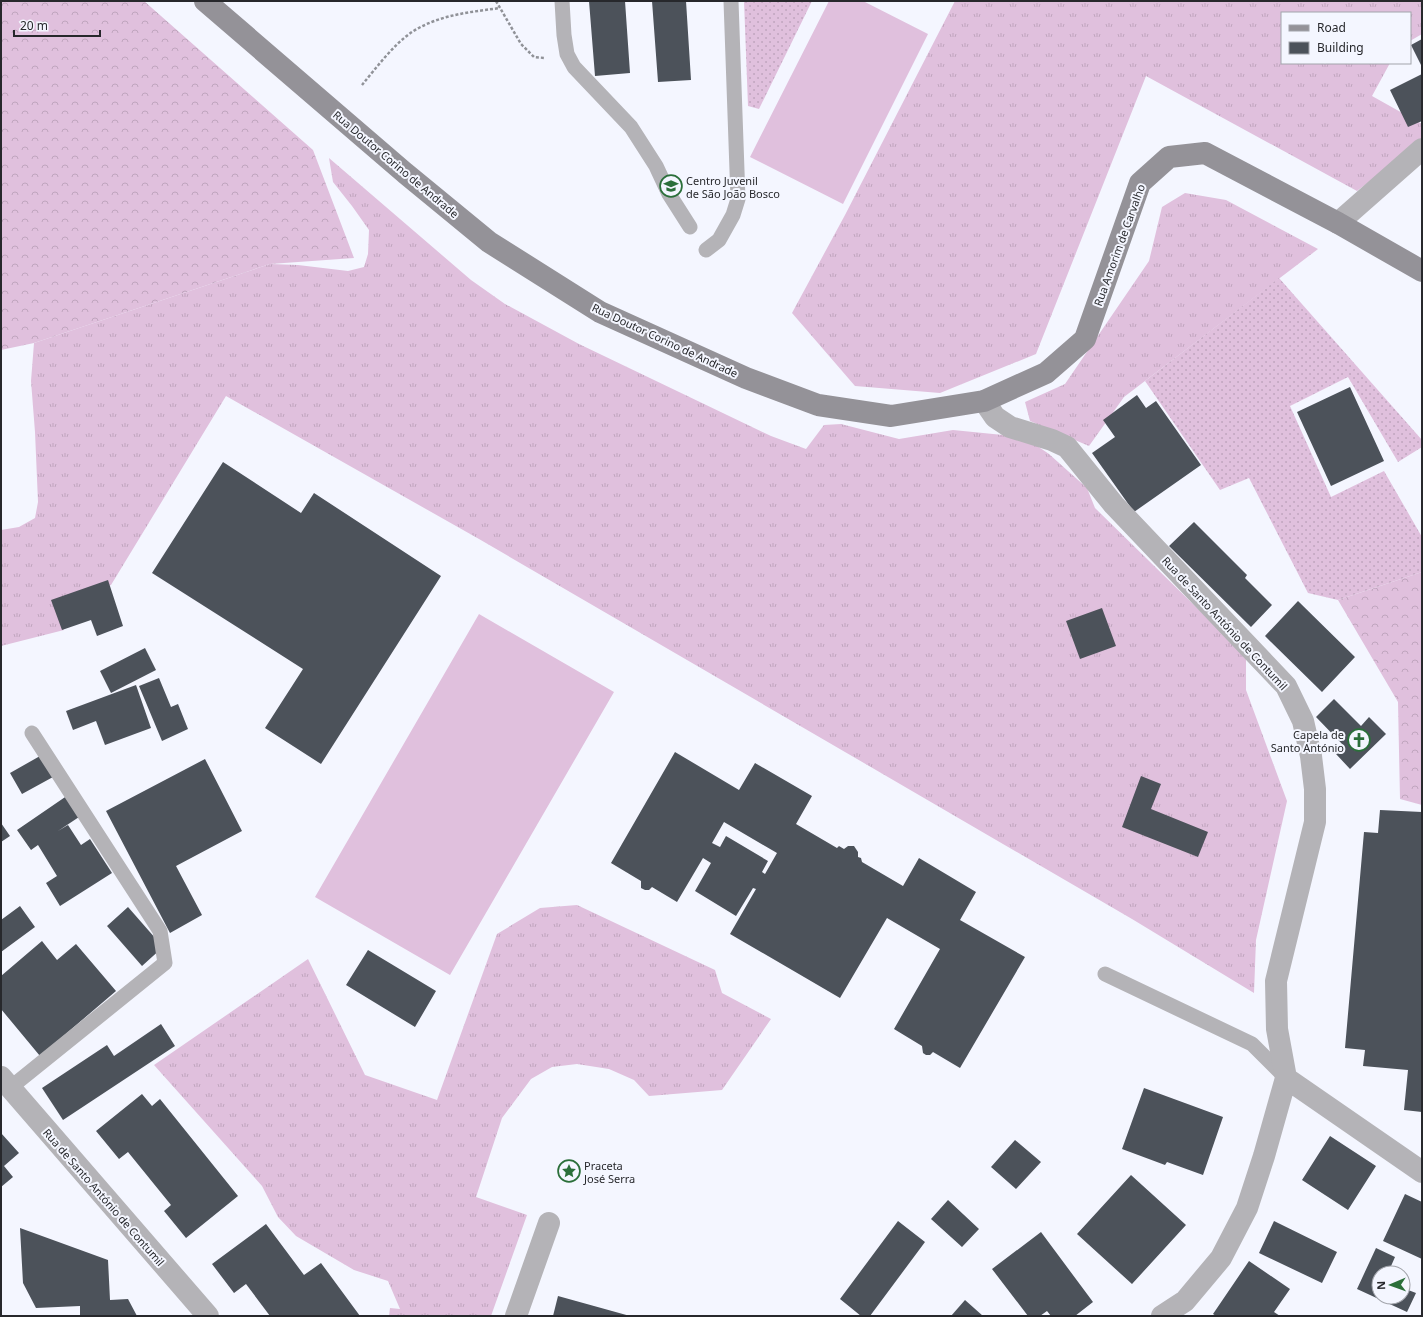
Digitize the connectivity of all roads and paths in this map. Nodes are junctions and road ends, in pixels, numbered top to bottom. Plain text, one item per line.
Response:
1 (205, 1) edge
2 (496, 1) edge
3 (562, 1) edge
4 (731, 1) edge
5 (500, 8) junction
6 (567, 54) junction
7 (362, 85) dead end
8 (1422, 149) edge
9 (1338, 223) junction
10 (690, 227) dead end
11 (706, 250) dead end
12 (1422, 271) edge
13 (984, 401) junction
14 (32, 733) dead end
15 (1105, 974) dead end
16 (1286, 1078) junction
17 (6, 1083) edge
18 (1422, 1172) edge
19 (549, 1223) dead end
20 (208, 1316) edge
21 (516, 1316) edge
22 (1162, 1316) edge

1 - 13 street, Rua Doutor Corino de Andrade
2 - 5 path
3 - 6 lane
4 - 11 lane
5 - 6 path
5 - 7 path
6 - 10 lane
8 - 9 street
9 - 12 street, Rua Amorim de Carvalho
9 - 13 street, Rua Amorim de Carvalho
13 - 16 street, Rua de Santo António de Contumil
14 - 17 lane
15 - 16 lane
16 - 18 street
16 - 22 street, Rua de Santo António de Contumil
17 - 20 street, Rua de Santo António de Contumil
19 - 21 street

